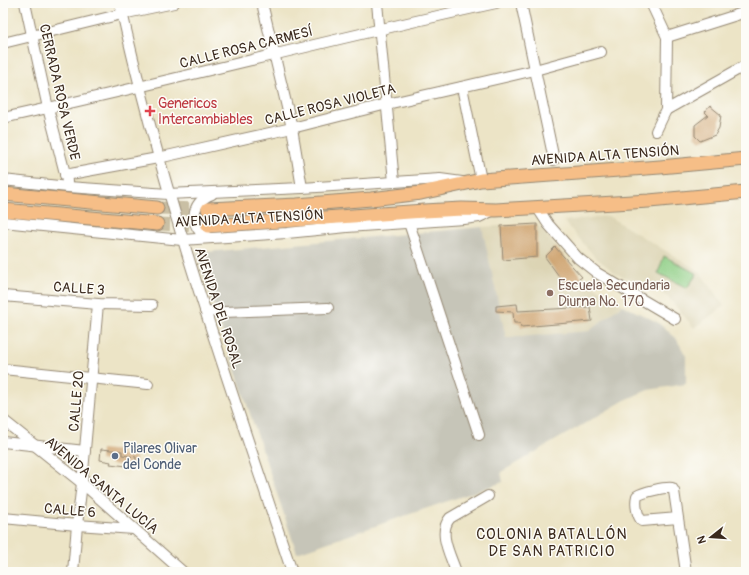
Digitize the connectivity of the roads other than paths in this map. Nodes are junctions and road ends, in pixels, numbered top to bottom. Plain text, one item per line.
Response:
1 (25, 3) edge
2 (120, 3) edge
3 (174, 3) edge
4 (262, 3) edge
5 (377, 3) edge
6 (496, 3) edge
7 (521, 3) edge
8 (651, 3) edge
9 (746, 12) edge
10 (122, 14) junction
11 (379, 29) junction
12 (32, 37) junction
13 (667, 37) junction
14 (3, 43) edge
15 (600, 52) dead end
16 (275, 55) junction
17 (746, 65) edge
18 (535, 70) junction
19 (140, 87) junction
20 (462, 87) junction
21 (387, 104) junction
22 (48, 108) junction
23 (666, 110) junction
24 (3, 118) edge
25 (292, 128) junction
26 (656, 131) dead end
27 (158, 158) junction
28 (746, 159) edge
29 (554, 160) dead end
30 (65, 175) junction
31 (3, 180) edge
32 (481, 180) junction
33 (394, 182) junction
34 (467, 182) junction
35 (68, 187) junction
36 (302, 188) junction
37 (215, 192) junction
38 (746, 192) edge
39 (3, 194) edge
40 (168, 194) junction
41 (537, 207) junction
42 (156, 208) tunnel mouth
43 (208, 209) tunnel mouth
44 (3, 210) edge
45 (496, 210) junction
46 (3, 222) edge
47 (409, 223) junction
48 (156, 224) tunnel mouth
49 (209, 232) junction
50 (182, 240) junction
51 (3, 296) edge
52 (98, 304) junction
53 (152, 305) dead end
54 (328, 308) dead end
55 (205, 311) junction
56 (675, 319) dead end
57 (3, 369) edge
58 (92, 379) junction
59 (148, 384) dead end
60 (3, 420) edge
61 (479, 435) dead end
62 (3, 442) edge
63 (33, 445) junction
64 (85, 451) junction
65 (82, 483) junction
66 (488, 496) dead end
67 (3, 518) edge
68 (678, 518) junction
69 (77, 525) junction
70 (134, 529) junction
71 (73, 572) edge
72 (183, 572) edge
73 (292, 572) edge
74 (456, 572) edge
75 (686, 572) edge

1 - 12 street, CERRADA ROSA VERDE
2 - 10 street, AVENIDA DEL ROSAL
3 - 10 street
4 - 16 street
5 - 11 street
6 - 11 street, CALLE ROSA CARMESÍ
7 - 18 street
8 - 13 street
9 - 13 street
10 - 12 street
10 - 19 street, AVENIDA DEL ROSAL
11 - 16 street, CALLE ROSA CARMESÍ
11 - 21 street
12 - 14 street
12 - 22 street, CERRADA ROSA VERDE
13 - 23 street
15 - 18 street, CALLE ROSA VIOLETA
16 - 19 street, CALLE ROSA CARMESÍ
16 - 25 street
17 - 23 street
18 - 20 street, CALLE ROSA VIOLETA
18 - 29 street
19 - 22 street, CALLE ROSA CARMESÍ
19 - 27 street, AVENIDA DEL ROSAL
20 - 21 street, CALLE ROSA VIOLETA
20 - 32 street
21 - 25 street, CALLE ROSA VIOLETA
21 - 33 street
22 - 24 street, CALLE ROSA CARMESÍ
22 - 30 street, CERRADA ROSA VERDE
23 - 26 street
25 - 27 street, CALLE ROSA VIOLETA
25 - 36 street
27 - 30 street, CALLE ROSA VIOLETA
27 - 40 street, AVENIDA DEL ROSAL
28 - 32 main road, AVENIDA ALTA TENSIÓN
30 - 35 street, CERRADA ROSA VERDE
31 - 35 street, AVENIDA ALTA TENSIÓN
32 - 34 main road, AVENIDA ALTA TENSIÓN
33 - 34 street, AVENIDA ALTA TENSIÓN
33 - 36 street, AVENIDA ALTA TENSIÓN
34 - 43 main road, AVENIDA ALTA TENSIÓN
35 - 40 street, AVENIDA ALTA TENSIÓN
36 - 37 street, AVENIDA ALTA TENSIÓN
37 - 40 street, AVENIDA ALTA TENSIÓN
37 - 49 street
38 - 41 main road, AVENIDA ALTA TENSIÓN
39 - 42 main road, AVENIDA ALTA TENSIÓN
40 - 50 street, AVENIDA DEL ROSAL
41 - 45 main road, AVENIDA ALTA TENSIÓN
41 - 56 street
44 - 48 main road, AVENIDA ALTA TENSIÓN
45 - 47 street, AVENIDA ALTA TENSIÓN
45 - 49 main road, AVENIDA ALTA TENSIÓN
46 - 50 street, AVENIDA ALTA TENSIÓN
47 - 49 street, AVENIDA ALTA TENSIÓN
47 - 61 street
49 - 50 street, AVENIDA ALTA TENSIÓN
50 - 55 street, AVENIDA DEL ROSAL
51 - 52 street, CALLE 3
52 - 53 street, CALLE 3
52 - 58 street, CALLE 20
54 - 55 street
55 - 73 street, AVENIDA DEL ROSAL
57 - 58 street
58 - 59 street
58 - 64 street, CALLE 20
60 - 63 street, AVENIDA SANTA LUCÍA
62 - 63 street
63 - 64 street
63 - 65 street, AVENIDA SANTA LUCÍA
64 - 65 street, CALLE 20
65 - 69 street, CALLE 20
65 - 70 street, AVENIDA SANTA LUCÍA
66 - 74 street
67 - 69 street, CALLE 6
68 - 68 street
68 - 75 street
69 - 70 street, CALLE 6
69 - 71 street, CALLE 20
70 - 72 street, AVENIDA SANTA LUCÍA

